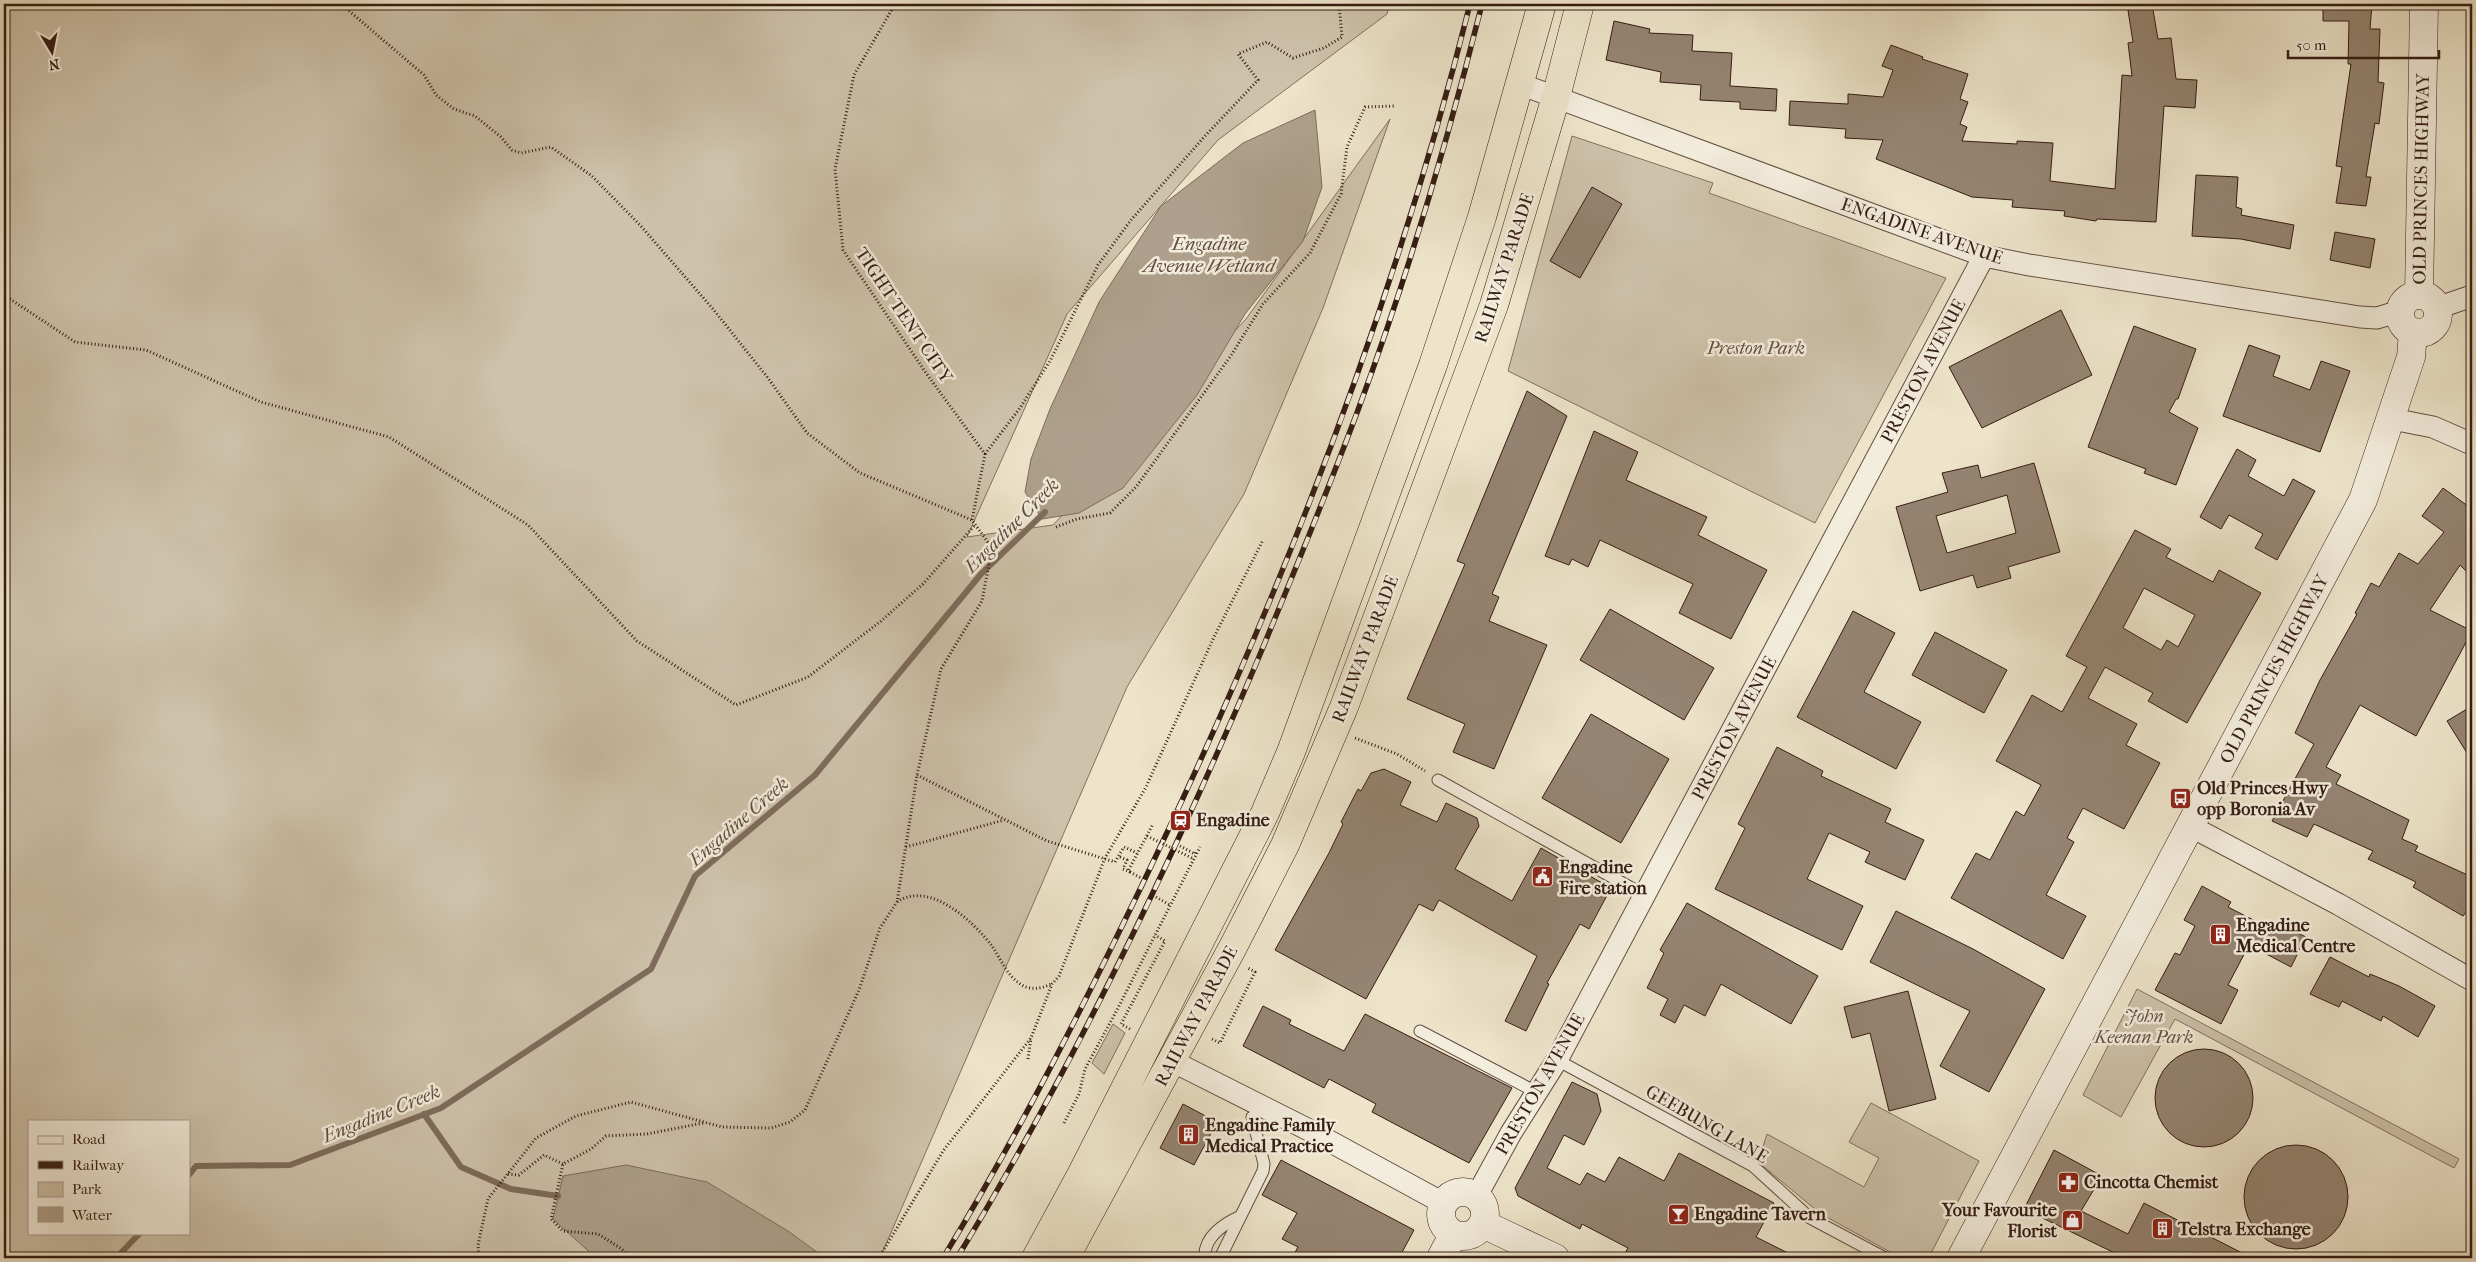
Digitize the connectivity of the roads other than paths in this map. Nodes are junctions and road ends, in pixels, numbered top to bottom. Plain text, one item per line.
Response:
1 (1542, 4) edge
2 (1580, 4) edge
3 (2424, 4) edge
4 (1520, 84) junction
5 (1556, 97) junction
6 (1984, 256) junction
7 (2472, 296) edge
8 (2417, 311) junction
9 (2392, 419) junction
10 (2472, 444) edge
11 (1438, 780) road end
12 (2190, 826) junction
13 (1644, 895) junction
14 (2472, 980) edge
15 (1420, 1031) dead end
16 (1557, 1060) junction
17 (1172, 1061) junction
18 (1538, 1093) junction
19 (1252, 1117) dead end
20 (1476, 1197) junction
21 (1443, 1203) junction
22 (1241, 1216) junction
23 (1483, 1224) junction
24 (1447, 1246) edge
25 (1036, 1258) edge
26 (1065, 1258) edge
27 (1205, 1258) edge
28 (1220, 1258) edge
29 (1555, 1258) edge
30 (1885, 1258) edge
31 (1961, 1258) edge

1 - 4 highway, RAILWAY PARADE
2 - 5 highway, RAILWAY PARADE
3 - 8 street, OLD PRINCES HIGHWAY
4 - 5 street, ENGADINE AVENUE
4 - 25 highway, RAILWAY PARADE
5 - 6 street, ENGADINE AVENUE
5 - 17 highway, RAILWAY PARADE
6 - 8 street, ENGADINE AVENUE
6 - 13 street, PRESTON AVENUE
7 - 8 street, ENGADINE AVENUE
8 - 9 street, OLD PRINCES HIGHWAY
9 - 10 street
9 - 12 street, OLD PRINCES HIGHWAY
11 - 13 lane
12 - 14 street
12 - 31 street, OLD PRINCES HIGHWAY
13 - 16 street, PRESTON AVENUE
15 - 18 lane
16 - 18 street, PRESTON AVENUE
16 - 30 lane, GEEBUNG LANE
17 - 21 street
17 - 26 highway, RAILWAY PARADE
18 - 20 street, PRESTON AVENUE
19 - 22 lane
20 - 21 street
20 - 23 street
21 - 24 street
22 - 27 lane
22 - 28 lane
23 - 24 street
23 - 29 street

